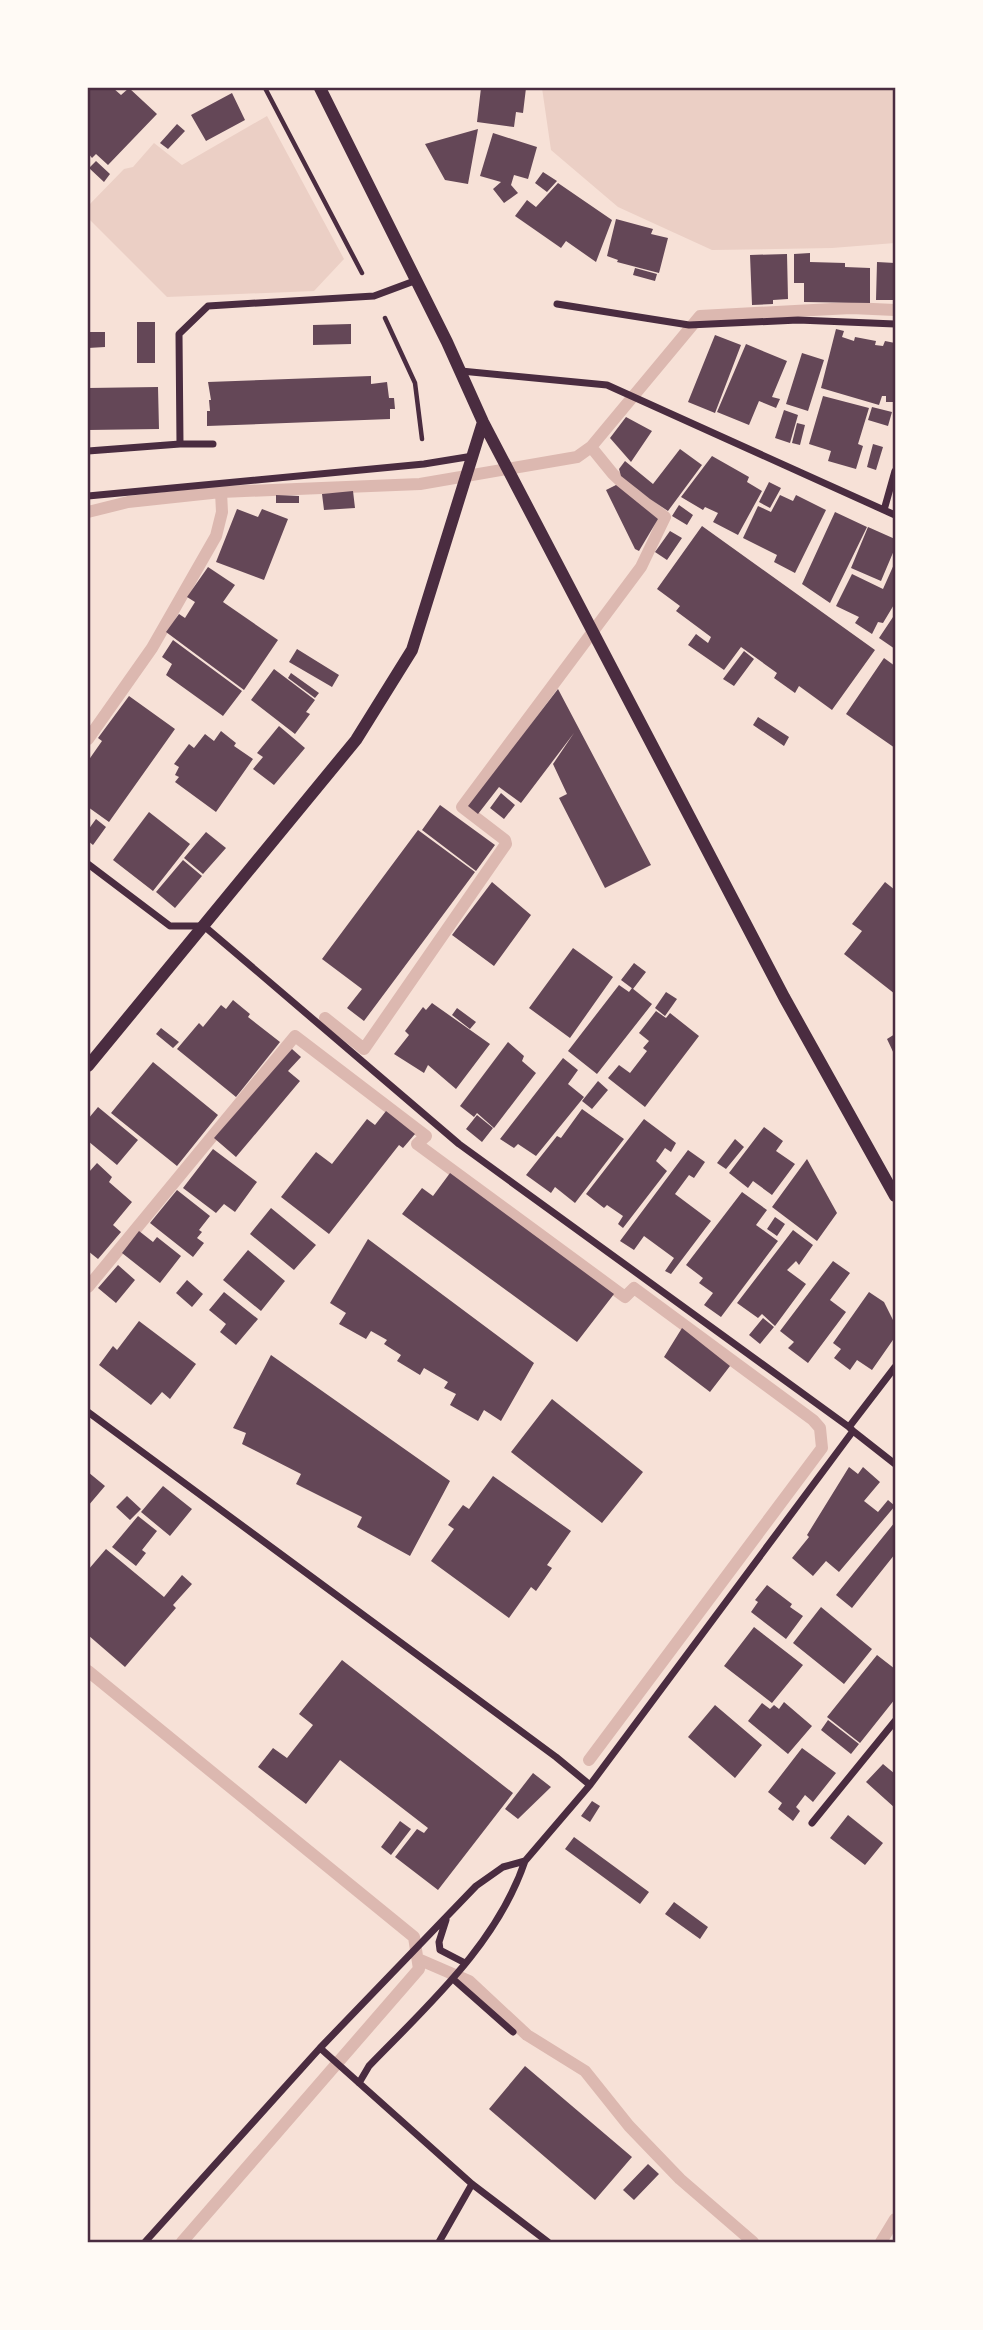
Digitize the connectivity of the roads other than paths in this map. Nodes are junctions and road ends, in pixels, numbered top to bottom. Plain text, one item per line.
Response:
1 (320, 88) edge
2 (417, 281) junction
3 (557, 304) dead end
4 (895, 324) edge
5 (461, 371) junction
6 (483, 422) junction
7 (180, 444) junction
8 (213, 444) dead end
9 (88, 451) edge
10 (473, 456) junction
11 (895, 471) edge
12 (88, 496) edge
13 (884, 510) junction
14 (895, 515) edge
15 (88, 863) edge
16 (204, 926) junction
17 (88, 1066) edge
18 (895, 1196) edge
19 (895, 1367) edge
20 (88, 1412) edge
21 (850, 1428) junction
22 (895, 1464) edge
23 (895, 1721) edge
24 (590, 1785) junction
25 (812, 1823) dead end
26 (525, 1861) junction
27 (449, 1914) junction
28 (464, 1964) junction
29 (454, 1978) junction
30 (513, 2032) dead end
31 (320, 2048) junction
32 (359, 2083) junction
33 (472, 2184) junction
34 (543, 2241) edge
35 (145, 2242) edge
36 (439, 2242) edge

1 - 2 street
2 - 5 street
2 - 7 street
3 - 4 street
5 - 6 street
5 - 13 street
6 - 10 street
6 - 18 street
7 - 8 street
7 - 9 street
10 - 12 street
10 - 16 street
11 - 13 street
13 - 14 street
15 - 16 street
16 - 17 street
16 - 21 street
19 - 21 street
20 - 24 street
21 - 22 street
21 - 24 street
23 - 25 street
24 - 26 street
26 - 27 street
26 - 28 street
27 - 28 street
27 - 31 street
28 - 29 street
29 - 30 street
29 - 32 street
31 - 32 street
31 - 35 street
32 - 33 street
33 - 34 street
33 - 36 street

